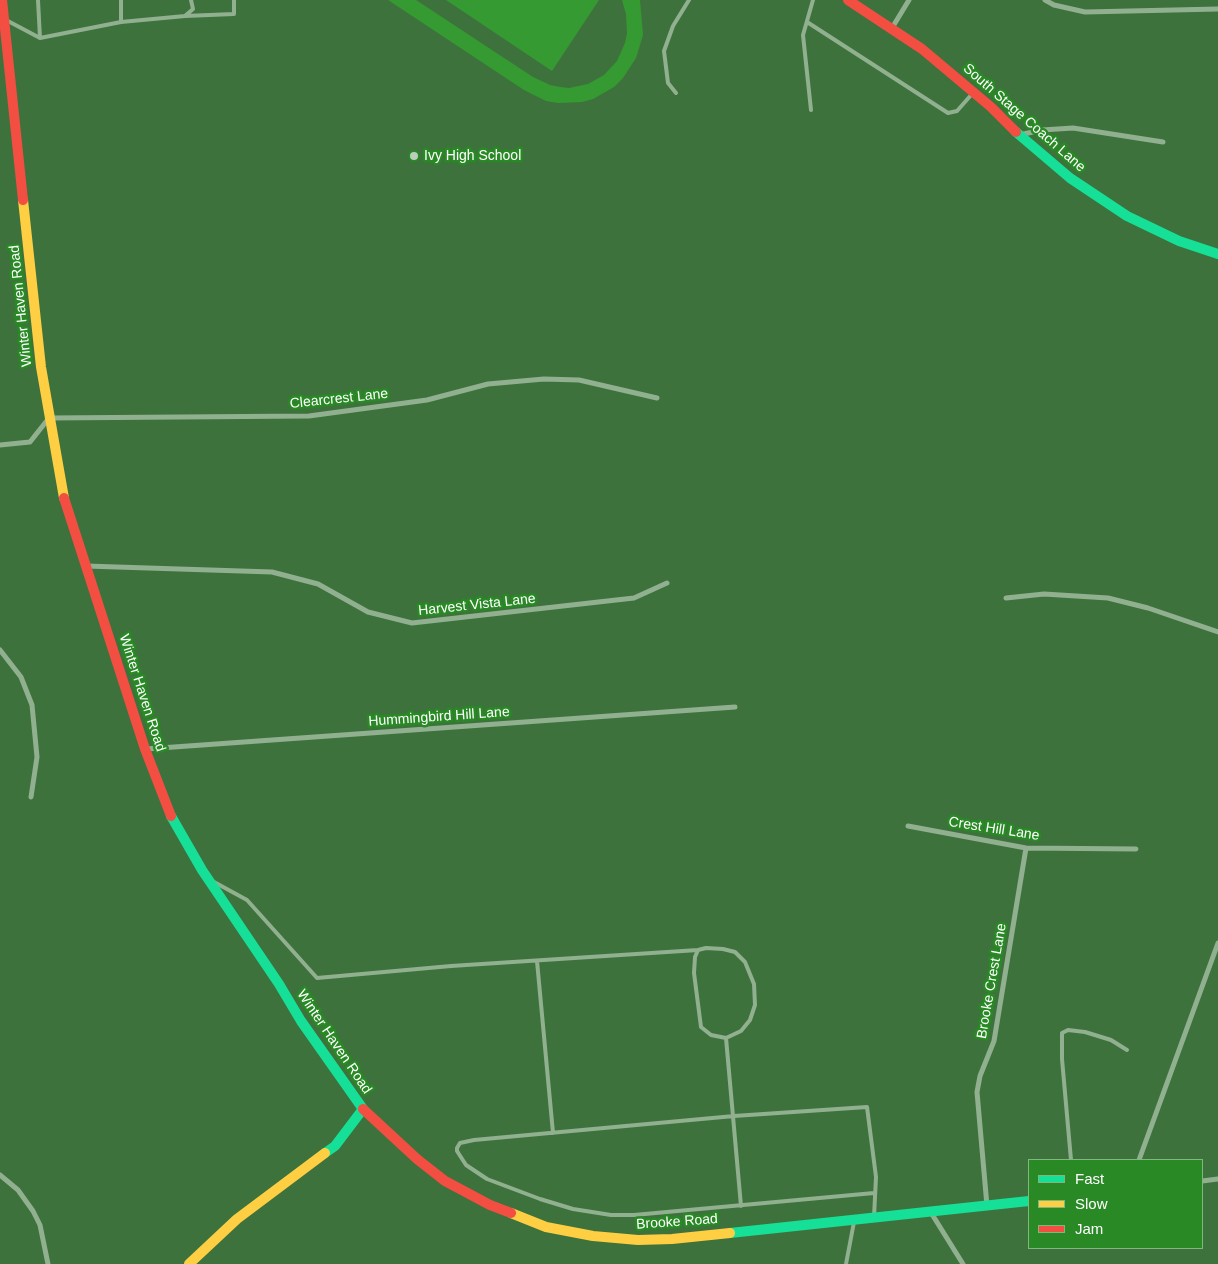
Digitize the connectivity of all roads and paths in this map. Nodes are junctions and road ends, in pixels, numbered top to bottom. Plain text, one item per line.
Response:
1 (2, 0) edge
2 (38, 0) edge
3 (121, 0) edge
4 (191, 0) edge
5 (234, 0) edge
6 (689, 0) edge
7 (813, 0) edge
8 (848, 0) edge
9 (909, 0) edge
10 (1045, 0) edge
11 (1218, 9) edge
12 (185, 16) junction
13 (4, 19) junction
14 (121, 22) junction
15 (807, 22) junction
16 (892, 28) junction
17 (40, 38) junction
18 (974, 92) junction
19 (676, 93) dead end
20 (811, 110) dead end
21 (1019, 135) junction
22 (1164, 142) dead end
23 (1218, 254) edge
24 (657, 398) dead end
25 (49, 418) junction
26 (0, 445) edge
27 (86, 566) junction
28 (667, 583) dead end
29 (1006, 598) dead end
30 (1218, 632) edge
31 (0, 650) edge
32 (736, 707) dead end
33 (145, 749) junction
34 (31, 797) dead end
35 (908, 826) dead end
36 (1026, 848) junction
37 (1136, 849) dead end
38 (208, 879) junction
39 (1218, 943) edge
40 (698, 950) junction
41 (537, 961) junction
42 (726, 1038) junction
43 (1127, 1050) dead end
44 (363, 1108) junction
45 (734, 1116) junction
46 (553, 1133) junction
47 (1071, 1159) edge
48 (1139, 1159) edge
49 (0, 1175) edge
50 (1218, 1179) edge
51 (1203, 1181) edge
52 (874, 1193) junction
53 (1028, 1201) edge
54 (741, 1206) junction
55 (987, 1206) junction
56 (930, 1210) junction
57 (874, 1218) junction
58 (854, 1220) junction
59 (48, 1264) edge
60 (189, 1264) edge
61 (846, 1264) edge
62 (963, 1264) edge

1 - 13 street, Winter Haven Road
2 - 17 lane
3 - 14 lane
4 - 12 lane
5 - 12 lane
6 - 19 lane
7 - 15 lane
8 - 16 street, South Stage Coach Lane
9 - 16 street
10 - 11 street
12 - 14 lane
13 - 17 lane
13 - 25 street, Winter Haven Road
14 - 17 lane
15 - 18 lane
15 - 20 lane
16 - 18 street, South Stage Coach Lane
18 - 21 street, South Stage Coach Lane
21 - 22 street
21 - 23 street, South Stage Coach Lane
24 - 25 street, Clearcrest Lane
25 - 26 street
25 - 27 street, Winter Haven Road
27 - 28 street, Harvest Vista Lane
27 - 33 street, Winter Haven Road
29 - 30 street
31 - 34 street
32 - 33 street, Hummingbird Hill Lane
33 - 38 street, Winter Haven Road
35 - 36 street, Crest Hill Lane
36 - 37 street, Crest Hill Lane
36 - 55 street, Brooke Crest Lane
38 - 41 lane
38 - 44 street, Winter Haven Road
39 - 48 street
40 - 41 lane
40 - 42 lane
40 - 42 lane
41 - 46 lane
42 - 45 lane
43 - 47 lane
44 - 58 street, Brooke Road
44 - 60 street, Winter Haven Road
45 - 46 lane
45 - 52 lane
45 - 54 lane
46 - 54 lane
49 - 59 street
50 - 51 street
52 - 54 lane
52 - 57 lane
53 - 55 street, Brooke Road
55 - 56 street, Brooke Road
56 - 57 street, Brooke Road
56 - 62 street
57 - 58 street, Brooke Road
58 - 61 lane

